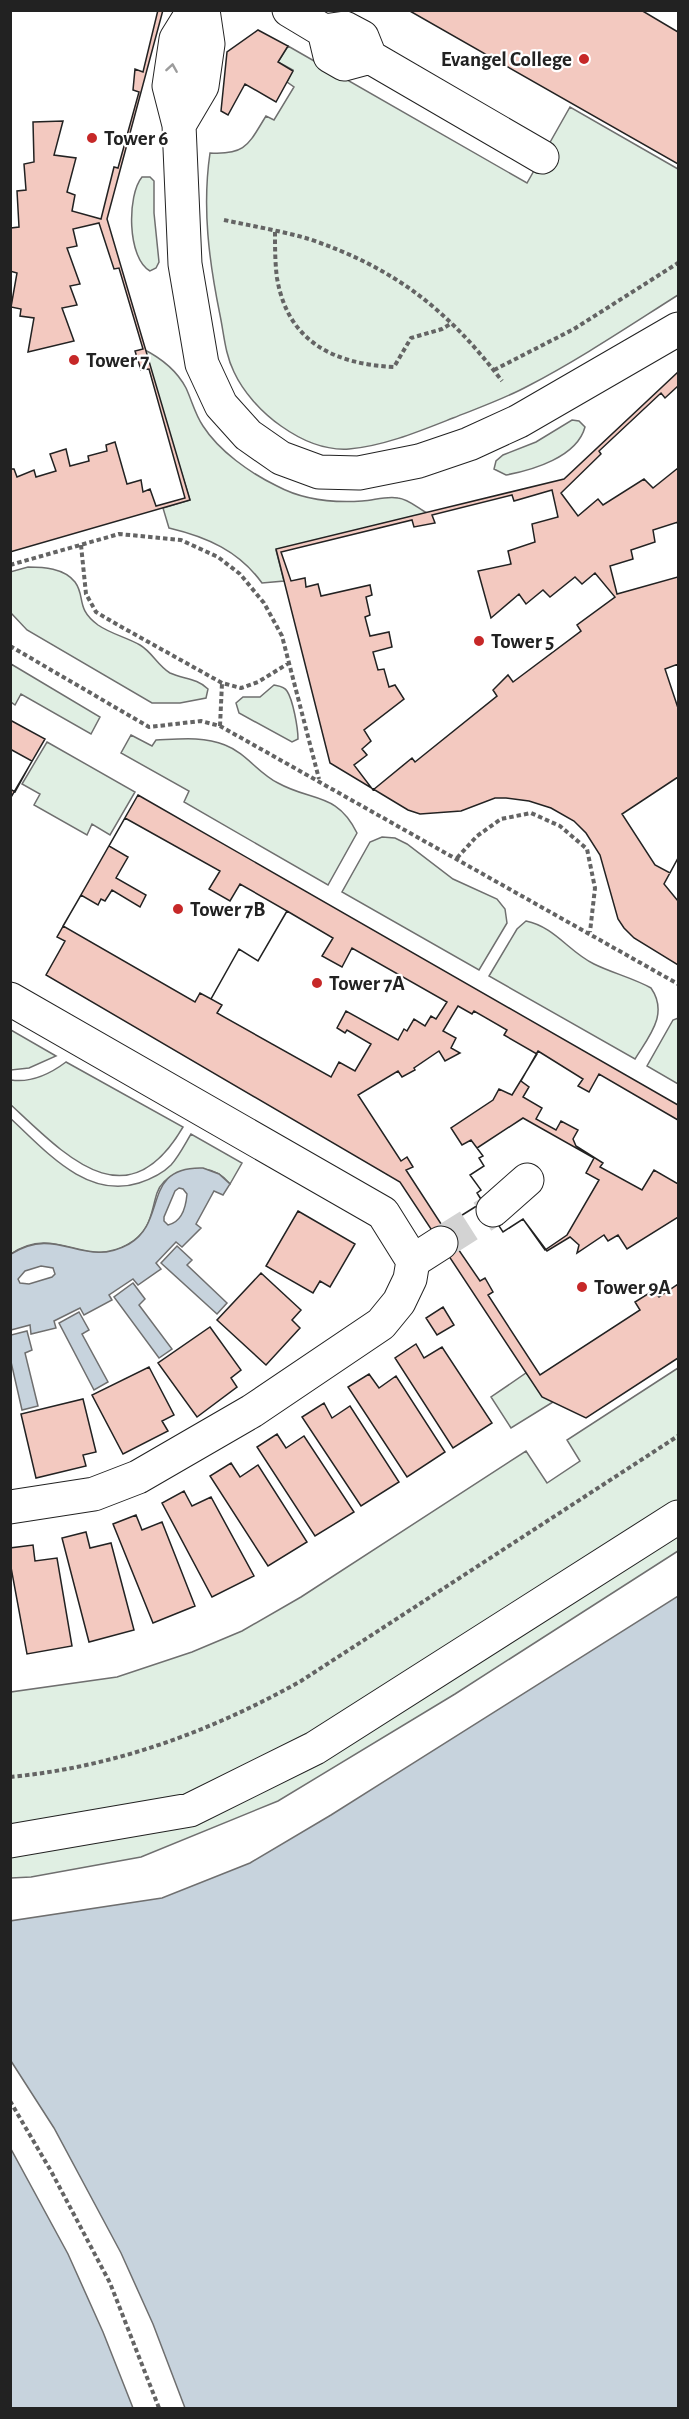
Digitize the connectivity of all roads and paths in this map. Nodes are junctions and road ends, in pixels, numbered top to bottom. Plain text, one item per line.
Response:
1 (194, 10) edge
2 (203, 10) edge
3 (289, 10) edge
4 (179, 125) junction
5 (542, 157) dead end
6 (215, 217) dead end
7 (275, 232) junction
8 (678, 263) edge
9 (452, 323) junction
10 (678, 329) edge
11 (494, 370) junction
12 (505, 386) dead end
13 (81, 545) junction
14 (10, 565) edge
15 (10, 646) edge
16 (289, 663) junction
17 (222, 683) junction
18 (220, 726) junction
19 (319, 781) junction
20 (457, 858) junction
21 (590, 932) junction
22 (678, 984) edge
23 (10, 999) edge
24 (527, 1180) dead end
25 (493, 1210) tunnel mouth
26 (441, 1243) tunnel mouth
27 (413, 1261) junction
28 (678, 1436) edge
29 (10, 1507) edge
30 (678, 1517) edge
31 (10, 1777) edge
32 (10, 1841) edge
33 (10, 2101) edge
34 (159, 2409) edge

4 -> 1 street
2 - 4 street
3 - 5 street
4 - 10 street
6 - 7 path
7 - 9 path
7 - 9 path
8 - 11 path
9 - 11 path
11 - 12 path
13 - 14 path
13 - 16 path
13 - 17 path
15 - 18 path
16 - 17 path
16 - 19 path
17 - 18 path
18 - 19 path
19 - 20 path
20 - 21 path
20 - 21 path
21 - 22 path
23 - 27 street
24 - 25 street
26 - 27 street
27 - 29 street
28 - 31 path
30 - 32 street
33 - 34 path

